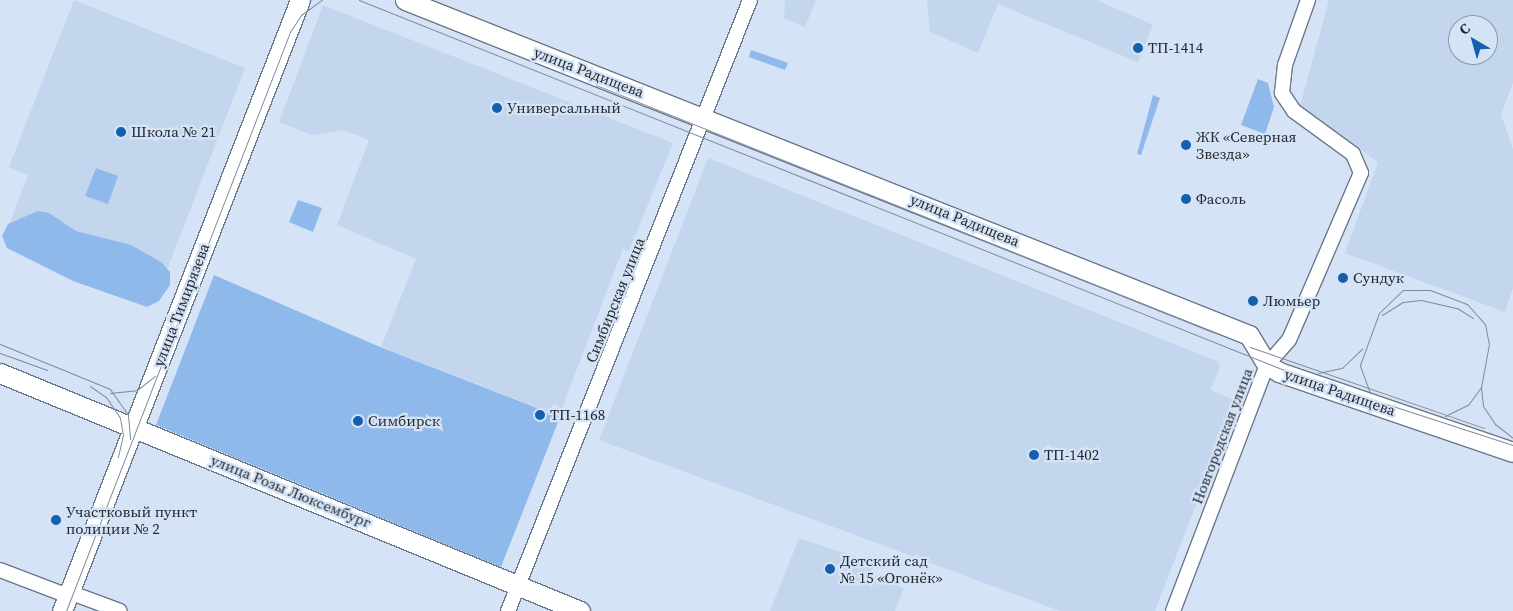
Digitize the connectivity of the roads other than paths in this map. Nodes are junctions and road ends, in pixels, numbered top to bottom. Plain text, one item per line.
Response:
1 (300, 0) edge
2 (405, 0) edge
3 (750, 0) edge
4 (1308, 0) edge
5 (706, 117) junction
6 (1267, 365) junction
7 (0, 373) edge
8 (133, 427) junction
9 (1513, 452) edge
10 (0, 570) edge
11 (518, 586) junction
12 (66, 600) edge
13 (120, 611) edge
14 (508, 611) edge
15 (580, 611) edge
16 (1173, 611) edge

1 - 8 street, улица Тимирязева
2 - 5 street, улица Радищева
3 - 5 street, Симбирская улица
4 - 6 street, Новгородская улица
5 - 6 street, улица Радищева
5 - 11 street, Симбирская улица
6 - 9 street, улица Радищева
6 - 16 street, Новгородская улица
7 - 8 street, улица Розы Люксембург
8 - 11 street, улица Розы Люксембург
8 - 12 street, улица Тимирязева
10 - 12 street
11 - 14 street, Симбирская улица
11 - 15 street, улица Розы Люксембург
12 - 13 street

